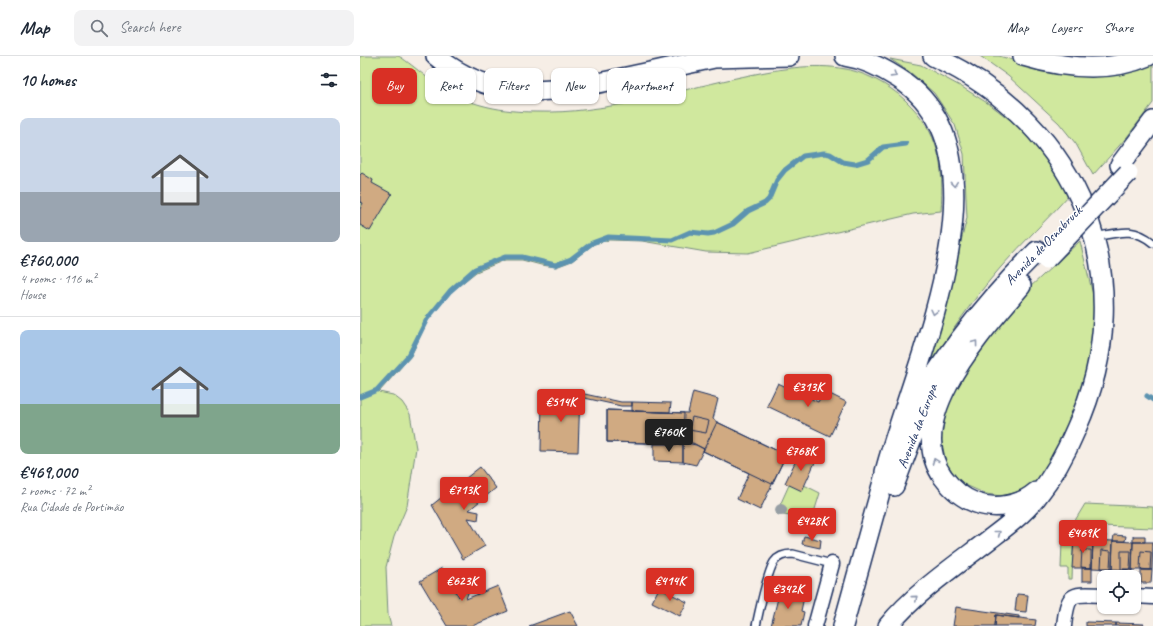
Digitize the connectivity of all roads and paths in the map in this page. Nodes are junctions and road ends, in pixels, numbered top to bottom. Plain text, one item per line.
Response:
1 (436, 56) edge
2 (789, 56) edge
3 (845, 56) edge
4 (933, 56) edge
5 (1023, 56) edge
6 (1148, 56) edge
7 (719, 57) edge
8 (1153, 121) edge
9 (1153, 136) edge
10 (1124, 169) junction
11 (1094, 237) junction
12 (1153, 243) edge
13 (1042, 255) junction
14 (938, 373) junction
15 (885, 472) junction
16 (1053, 472) junction
17 (832, 564) joint
18 (1097, 595) edge
19 (1141, 596) edge
20 (1153, 597) edge
21 (756, 626) edge
22 (815, 626) edge
23 (843, 626) edge
24 (856, 626) edge
25 (888, 626) edge
26 (1064, 626) edge

1 - 7 main road
2 - 7 main road
3 -> 15 main road
4 - 11 main road
5 - 6 main road
8 - 10 main road, Avenida de Osnabruck
9 - 10 main road
10 - 13 main road, Avenida de Osnabruck
11 - 12 lane
11 - 16 main road
13 - 14 main road, Avenida de Osnabruck
16 -> 13 main road
14 - 15 main road, Avenida da Europa
14 - 24 main road, Avenida da Europa
15 - 23 main road, Avenida da Europa
25 -> 16 main road
17 - 21 lane
17 - 22 street
18 - 26 street
19 - 20 street

